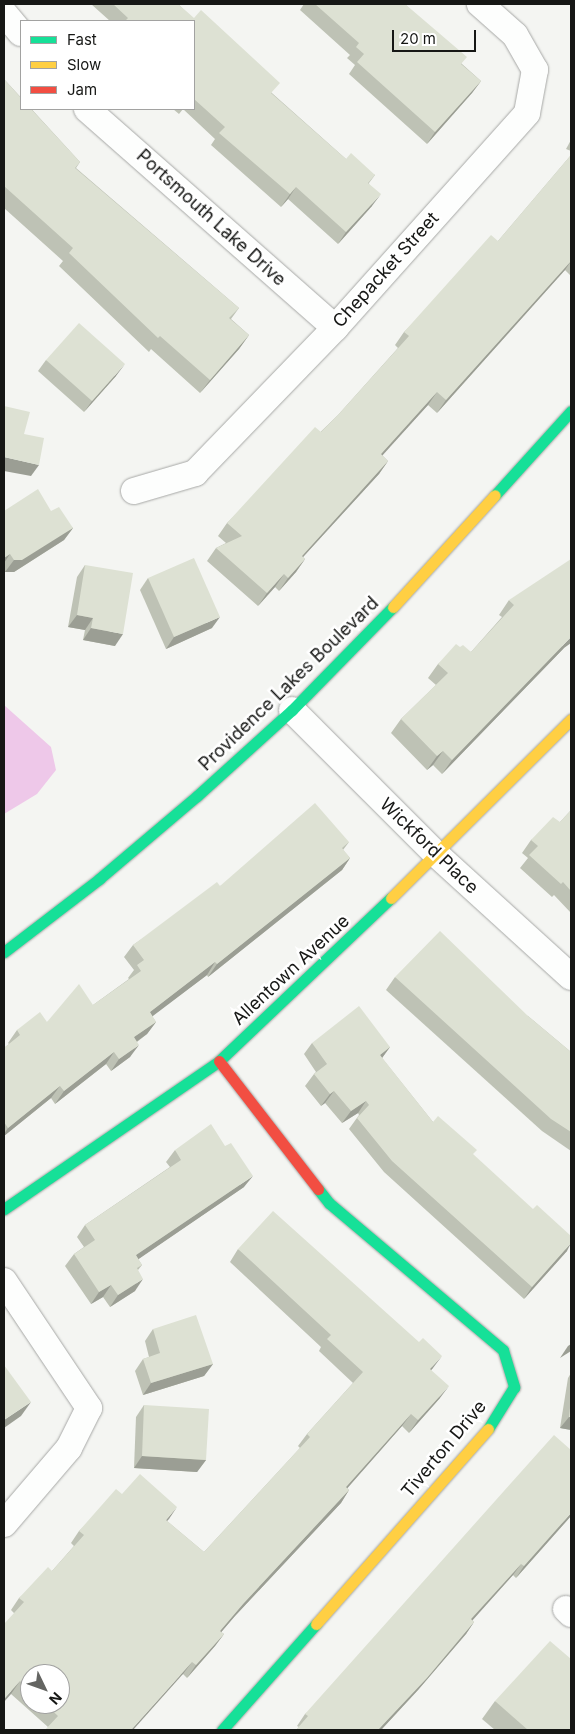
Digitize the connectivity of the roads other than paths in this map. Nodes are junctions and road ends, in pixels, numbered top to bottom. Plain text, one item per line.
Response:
1 (480, 4) edge
2 (4, 13) edge
3 (20, 32) edge
4 (88, 110) edge
5 (334, 328) junction
6 (571, 411) edge
7 (134, 491) dead end
8 (292, 710) junction
9 (571, 719) edge
10 (438, 855) junction
11 (4, 952) edge
12 (571, 977) edge
13 (219, 1061) junction
14 (4, 1209) edge
15 (4, 1281) edge
16 (4, 1524) edge
17 (222, 1730) edge

1 - 5 street, Chepacket Street
2 - 3 street
4 - 5 street, Portsmouth Lake Drive
5 - 7 street, Chepacket Street
6 - 8 street, Providence Lakes Boulevard
8 - 10 street, Wickford Place
8 - 11 street, Providence Lakes Boulevard
9 - 10 street, Allentown Avenue
10 - 12 street, Wickford Place
10 - 13 street, Allentown Avenue
13 - 14 street, Allentown Avenue
13 - 17 street, Tiverton Drive
15 - 16 street

